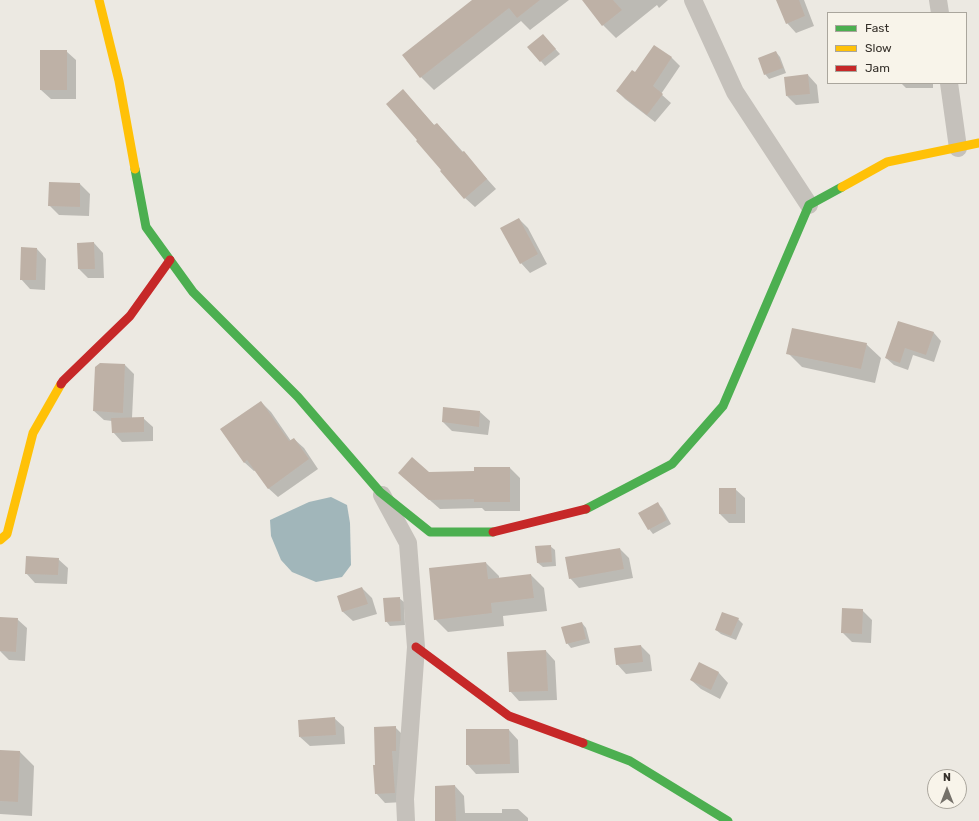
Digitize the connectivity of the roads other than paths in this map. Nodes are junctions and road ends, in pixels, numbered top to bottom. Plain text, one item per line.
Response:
1 (99, 0) edge
2 (693, 0) edge
3 (938, 0) edge
4 (940, 12) edge
5 (949, 84) edge
6 (979, 143) edge
7 (958, 148) junction
8 (809, 205) junction
9 (170, 260) junction
10 (380, 492) junction
11 (0, 540) edge
12 (416, 646) junction
13 (406, 821) edge
14 (728, 821) edge

1 - 9 main road
2 - 8 street
3 - 4 street
5 - 7 street
6 - 7 main road
7 - 8 main road
8 - 10 main road
9 - 10 main road
9 - 11 main road
10 - 12 street
12 - 13 street
12 - 14 main road

